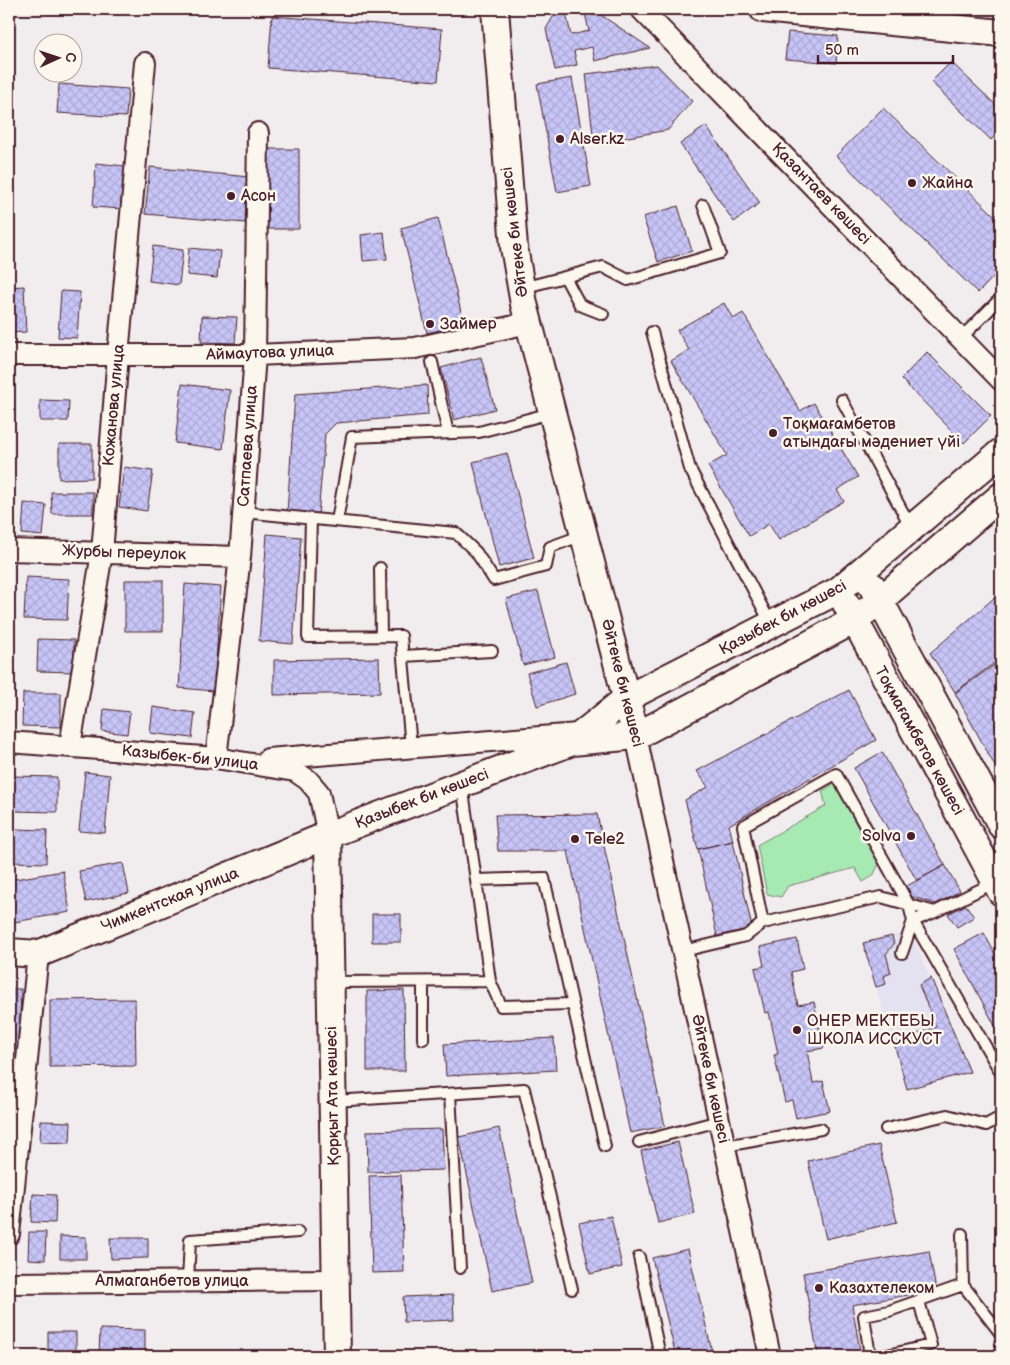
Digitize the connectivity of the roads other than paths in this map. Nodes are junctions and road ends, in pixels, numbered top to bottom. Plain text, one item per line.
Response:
1 (495, 9) edge
2 (641, 9) edge
3 (763, 9) edge
4 (1001, 33) edge
5 (145, 63) dead end
6 (258, 133) dead end
7 (704, 205) dead end
8 (565, 277) junction
9 (521, 289) junction
10 (1001, 298) edge
11 (603, 314) dead end
12 (528, 323) junction
13 (652, 332) dead end
14 (961, 338) junction
15 (9, 355) edge
16 (118, 355) junction
17 (255, 355) junction
18 (432, 362) dead end
19 (1001, 380) edge
20 (842, 400) dead end
21 (552, 413) junction
22 (448, 433) junction
23 (1001, 452) edge
24 (1001, 496) edge
25 (243, 512) junction
26 (311, 519) junction
27 (337, 521) junction
28 (912, 530) junction
29 (584, 535) junction
30 (9, 550) edge
31 (102, 553) junction
32 (240, 557) junction
33 (380, 568) dead end
34 (864, 571) junction
35 (839, 590) junction
36 (880, 601) junction
37 (854, 621) junction
38 (772, 625) junction
39 (382, 636) junction
40 (492, 651) dead end
41 (403, 656) junction
42 (627, 698) junction
43 (636, 736) junction
44 (577, 738) junction
45 (9, 742) edge
46 (70, 746) junction
47 (411, 747) junction
48 (216, 758) junction
49 (240, 761) junction
50 (462, 784) junction
51 (1001, 825) edge
52 (328, 835) junction
53 (476, 880) junction
54 (998, 887) edge
55 (909, 905) junction
56 (934, 912) junction
57 (913, 921) junction
58 (763, 923) junction
59 (682, 951) junction
60 (9, 952) edge
61 (902, 953) dead end
62 (38, 954) junction
63 (490, 981) junction
64 (331, 982) junction
65 (423, 982) junction
66 (572, 1004) junction
67 (423, 1038) dead end
68 (1001, 1073) edge
69 (450, 1094) junction
70 (333, 1102) junction
71 (1001, 1116) edge
72 (719, 1121) junction
73 (821, 1129) dead end
74 (886, 1129) dead end
75 (638, 1142) dead end
76 (604, 1146) dead end
77 (725, 1146) junction
78 (298, 1232) dead end
79 (9, 1234) edge
80 (962, 1234) dead end
81 (639, 1258) dead end
82 (460, 1268) dead end
83 (336, 1280) junction
84 (188, 1281) junction
85 (9, 1283) edge
86 (963, 1285) junction
87 (572, 1288) dead end
88 (919, 1301) junction
89 (1001, 1334) edge
90 (337, 1356) edge
91 (660, 1356) edge
92 (770, 1356) edge
93 (870, 1356) edge
94 (883, 1356) edge

1 - 9 street, Әйтеке би көшесі
2 - 14 street, Қазантаев көшесі
3 - 4 street
5 - 16 street, Кожанова улица
6 - 17 street, Сатпаева улица
7 - 8 lane
8 - 9 lane
8 - 11 lane
9 - 12 street, Әйтеке би көшесі
10 - 14 lane
12 - 17 street, Аймаутова улица
12 - 21 street, Әйтеке би көшесі
13 - 38 lane
14 - 19 street, Қазантаев көшесі
15 - 16 street, Аймаутова улица
16 - 17 street, Аймаутова улица
16 - 31 street, Кожанова улица
17 - 25 street, Сатпаева улица
18 - 22 lane
20 - 28 lane
21 - 22 lane
21 - 29 street, Әйтеке би көшесі
22 - 27 lane
23 - 28 street, Қазыбек би көшесі
24 - 36 street, Қазыбек би көшесі
25 - 26 lane
25 - 32 street, Сатпаева улица
26 - 27 lane
26 - 39 lane
27 - 29 lane
28 - 34 street, Қазыбек би көшесі
29 - 42 street, Әйтеке би көшесі
30 - 31 street, Журбы переулок
31 - 32 street, Журбы переулок
31 - 46 street, Кожанова улица
32 - 48 street, Сатпаева улица
33 - 39 lane
34 - 35 street, Қазыбек би көшесі
34 - 36 street, Тоқмағамбетов көшесі
35 - 37 street, Тоқмағамбетов көшесі
35 - 38 street, Қазыбек би көшесі
36 - 37 street, Қазыбек би көшесі
36 - 51 street, Тоқмағамбетов көшесі
37 - 43 street, Қазыбек би көшесі
37 - 54 street, Тоқмағамбетов көшесі
38 - 42 street, Қазыбек би көшесі
39 - 41 lane
40 - 41 lane
41 - 47 lane
42 - 43 street, Әйтеке би көшесі
42 - 44 street, Қазыбек би көшесі
43 - 44 street, Қазыбек би көшесі
43 - 59 street, Әйтеке би көшесі
44 - 47 street
44 - 50 street, Қазыбек би көшесі
45 - 46 street, Казыбек-би улица
46 - 48 street, Казыбек-би улица
47 - 49 street
48 - 49 street, Казыбек-би улица
49 - 52 street, Казыбек-би улица
50 - 52 street, Қазыбек би көшесі
50 - 53 lane
52 - 62 street, Чимкентская улица
52 - 64 street, Қорқыт Ата көшесі
53 - 63 lane
53 - 66 lane
54 - 56 lane
55 - 56 lane
55 - 57 lane
55 - 58 lane
55 - 58 lane
56 - 57 lane
57 - 61 lane
57 - 68 lane
58 - 59 lane
59 - 72 street, Әйтеке би көшесі
60 - 62 street, Чимкентская улица
62 - 79 street
63 - 65 lane
63 - 66 lane
64 - 65 lane
64 - 70 street, Қорқыт Ата көшесі
65 - 67 lane
66 - 76 lane
69 - 70 lane
69 - 82 lane
69 - 87 lane
70 - 83 street, Қорқыт Ата көшесі
71 - 74 lane
72 - 75 lane
72 - 77 street, Әйтеке би көшесі
73 - 77 lane
77 - 92 street, Әйтеке би көшесі
78 - 84 lane
80 - 86 lane
81 - 91 lane
83 - 84 street, Алмаганбетов улица
83 - 90 street, Қорқыт Ата көшесі
84 - 85 street, Алмаганбетов улица
86 - 88 lane
86 - 89 lane
88 - 93 lane
88 - 94 lane

